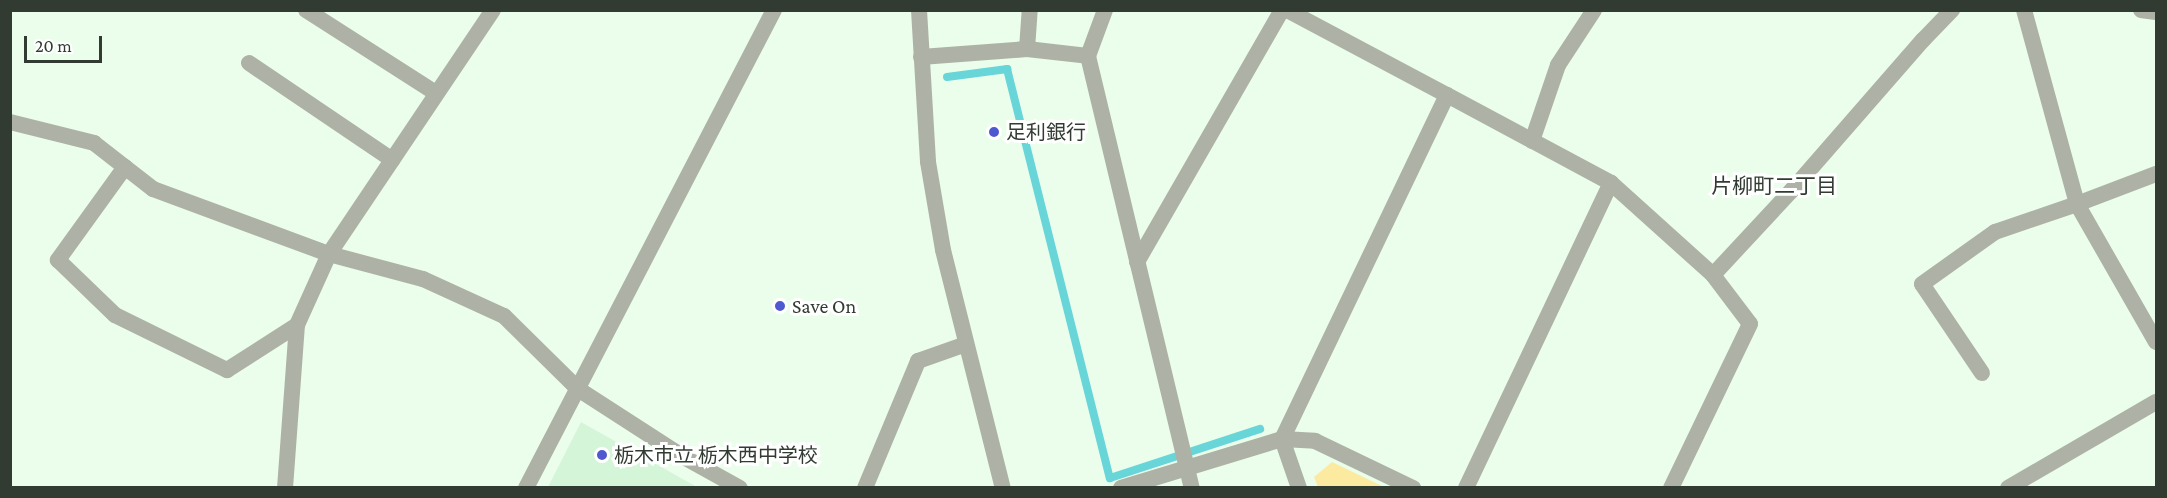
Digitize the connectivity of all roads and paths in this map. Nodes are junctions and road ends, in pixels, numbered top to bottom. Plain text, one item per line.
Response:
1 (306, 10) edge
2 (493, 10) edge
3 (774, 10) edge
4 (919, 10) edge
5 (1030, 10) edge
6 (1105, 10) edge
7 (1282, 10) edge
8 (1287, 10) edge
9 (1594, 10) edge
10 (1952, 10) edge
11 (2024, 10) edge
12 (2141, 10) edge
13 (2157, 12) edge
14 (1027, 49) junction
15 (1088, 56) junction
16 (921, 57) junction
17 (249, 63) dead end
18 (436, 93) junction
19 (1447, 95) junction
20 (10, 122) edge
21 (1532, 141) junction
22 (392, 160) junction
23 (125, 167) junction
24 (2157, 174) edge
25 (1611, 183) junction
26 (2077, 204) junction
27 (329, 254) junction
28 (1137, 262) junction
29 (1713, 275) junction
30 (297, 325) junction
31 (2157, 342) edge
32 (966, 344) junction
33 (1982, 373) dead end
34 (578, 389) junction
35 (2157, 402) edge
36 (1282, 439) junction
37 (1187, 468) junction
38 (285, 488) edge
39 (526, 488) edge
40 (740, 488) edge
41 (865, 488) edge
42 (1003, 488) edge
43 (1120, 488) edge
44 (1192, 488) edge
45 (1299, 488) edge
46 (1413, 488) edge
47 (1466, 488) edge
48 (1671, 488) edge
49 (2008, 488) edge

1 - 18 street
2 - 18 street
3 - 34 street
4 - 16 street
5 - 14 street
6 - 15 street
7 - 28 street
8 - 19 street
9 - 21 street
10 - 29 street
11 - 26 street
12 - 13 street
14 - 15 street
14 - 16 street
15 - 28 street
16 - 32 street
17 - 22 street
18 - 22 street
19 - 21 street
19 - 36 street
20 - 23 street
21 - 25 street
22 - 27 street
23 - 27 street
23 - 30 street
24 - 26 street
25 - 29 street
25 - 47 street
26 - 31 street
26 - 33 street
27 - 30 street
27 - 34 street
28 - 37 street
29 - 48 street
30 - 38 street
32 - 41 street
32 - 42 street
34 - 39 street
34 - 40 street
35 - 49 street
36 - 37 street
36 - 45 street
36 - 46 street
37 - 43 street
37 - 44 street

